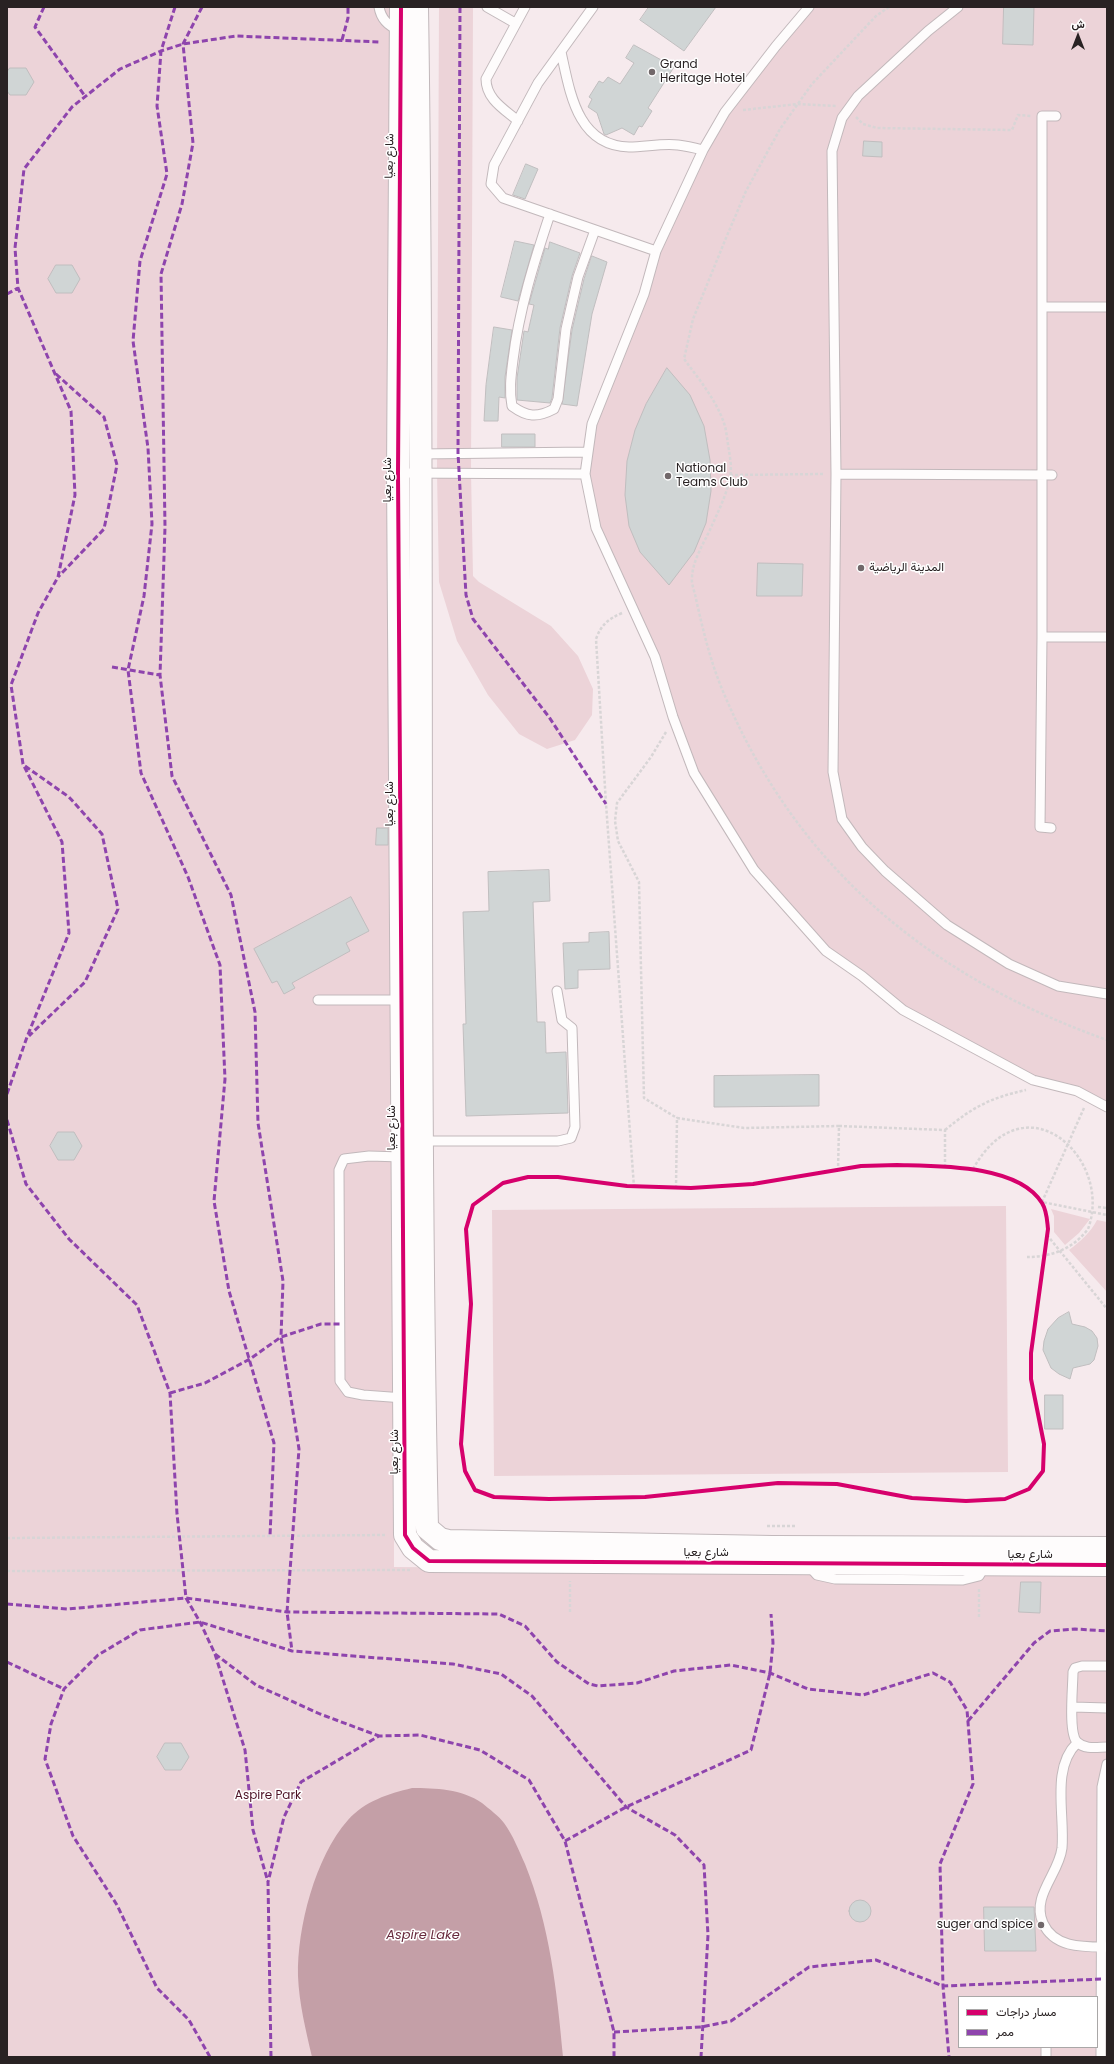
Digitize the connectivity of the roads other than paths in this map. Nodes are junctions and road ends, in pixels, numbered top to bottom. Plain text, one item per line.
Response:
1 (379, 7) edge
2 (401, 7) edge
3 (417, 7) edge
4 (487, 7) edge
5 (525, 7) edge
6 (594, 7) edge
7 (809, 7) edge
8 (958, 7) edge
9 (515, 23) junction
10 (409, 31) junction
11 (561, 52) junction
12 (1056, 116) dead end
13 (518, 121) junction
14 (703, 150) junction
15 (550, 214) junction
16 (595, 230) junction
17 (656, 251) junction
18 (1042, 307) junction
19 (1107, 307) edge
20 (587, 452) junction
21 (410, 461) junction
22 (585, 474) junction
23 (836, 474) junction
24 (1042, 475) junction
25 (1052, 475) dead end
26 (1042, 637) junction
27 (1107, 637) edge
28 (1051, 828) dead end
29 (557, 991) dead end
30 (1107, 994) edge
31 (318, 1000) dead end
32 (411, 1000) junction
33 (1107, 1107) edge
34 (409, 1146) junction
35 (414, 1398) junction
36 (1107, 1548) edge
37 (1107, 1565) edge
38 (1107, 1666) edge
39 (1073, 1707) junction
40 (1107, 1708) edge
41 (1078, 1743) junction
42 (1107, 1747) edge
43 (1107, 1764) edge
44 (1105, 1776) edge
45 (1104, 1946) edge
46 (1104, 1979) edge
47 (1099, 2013) edge
48 (1101, 2057) edge

1 - 10 lane
2 - 10 street, شارع بعيا
3 - 10 street, شارع بعيا
4 - 9 lane
5 - 9 lane
6 - 11 lane
7 - 14 lane
8 - 23 lane
9 - 13 lane
10 - 21 street, شارع بعيا
11 - 13 lane
11 - 14 lane
12 - 18 lane
13 - 15 lane
14 - 17 lane
15 - 16 lane
15 - 16 lane
16 - 17 lane
17 - 20 lane
18 - 19 lane
18 - 24 lane
20 - 21 lane
20 - 22 lane
21 - 22 lane
21 - 32 street, شارع بعيا
22 - 33 lane
23 - 24 lane
23 - 30 lane
24 - 25 lane
24 - 26 lane
26 - 27 lane
26 - 28 lane
29 - 34 lane
31 - 32 lane
32 - 34 street, شارع بعيا
34 - 35 street, شارع بعيا
34 - 35 lane
35 - 36 street, شارع بعيا
35 - 37 street, شارع بعيا
38 - 39 lane
39 - 40 lane
39 - 41 lane
41 - 42 lane
41 - 45 lane
43 - 44 lane
44 - 45 lane
45 - 46 lane
46 - 47 lane
47 - 48 lane

